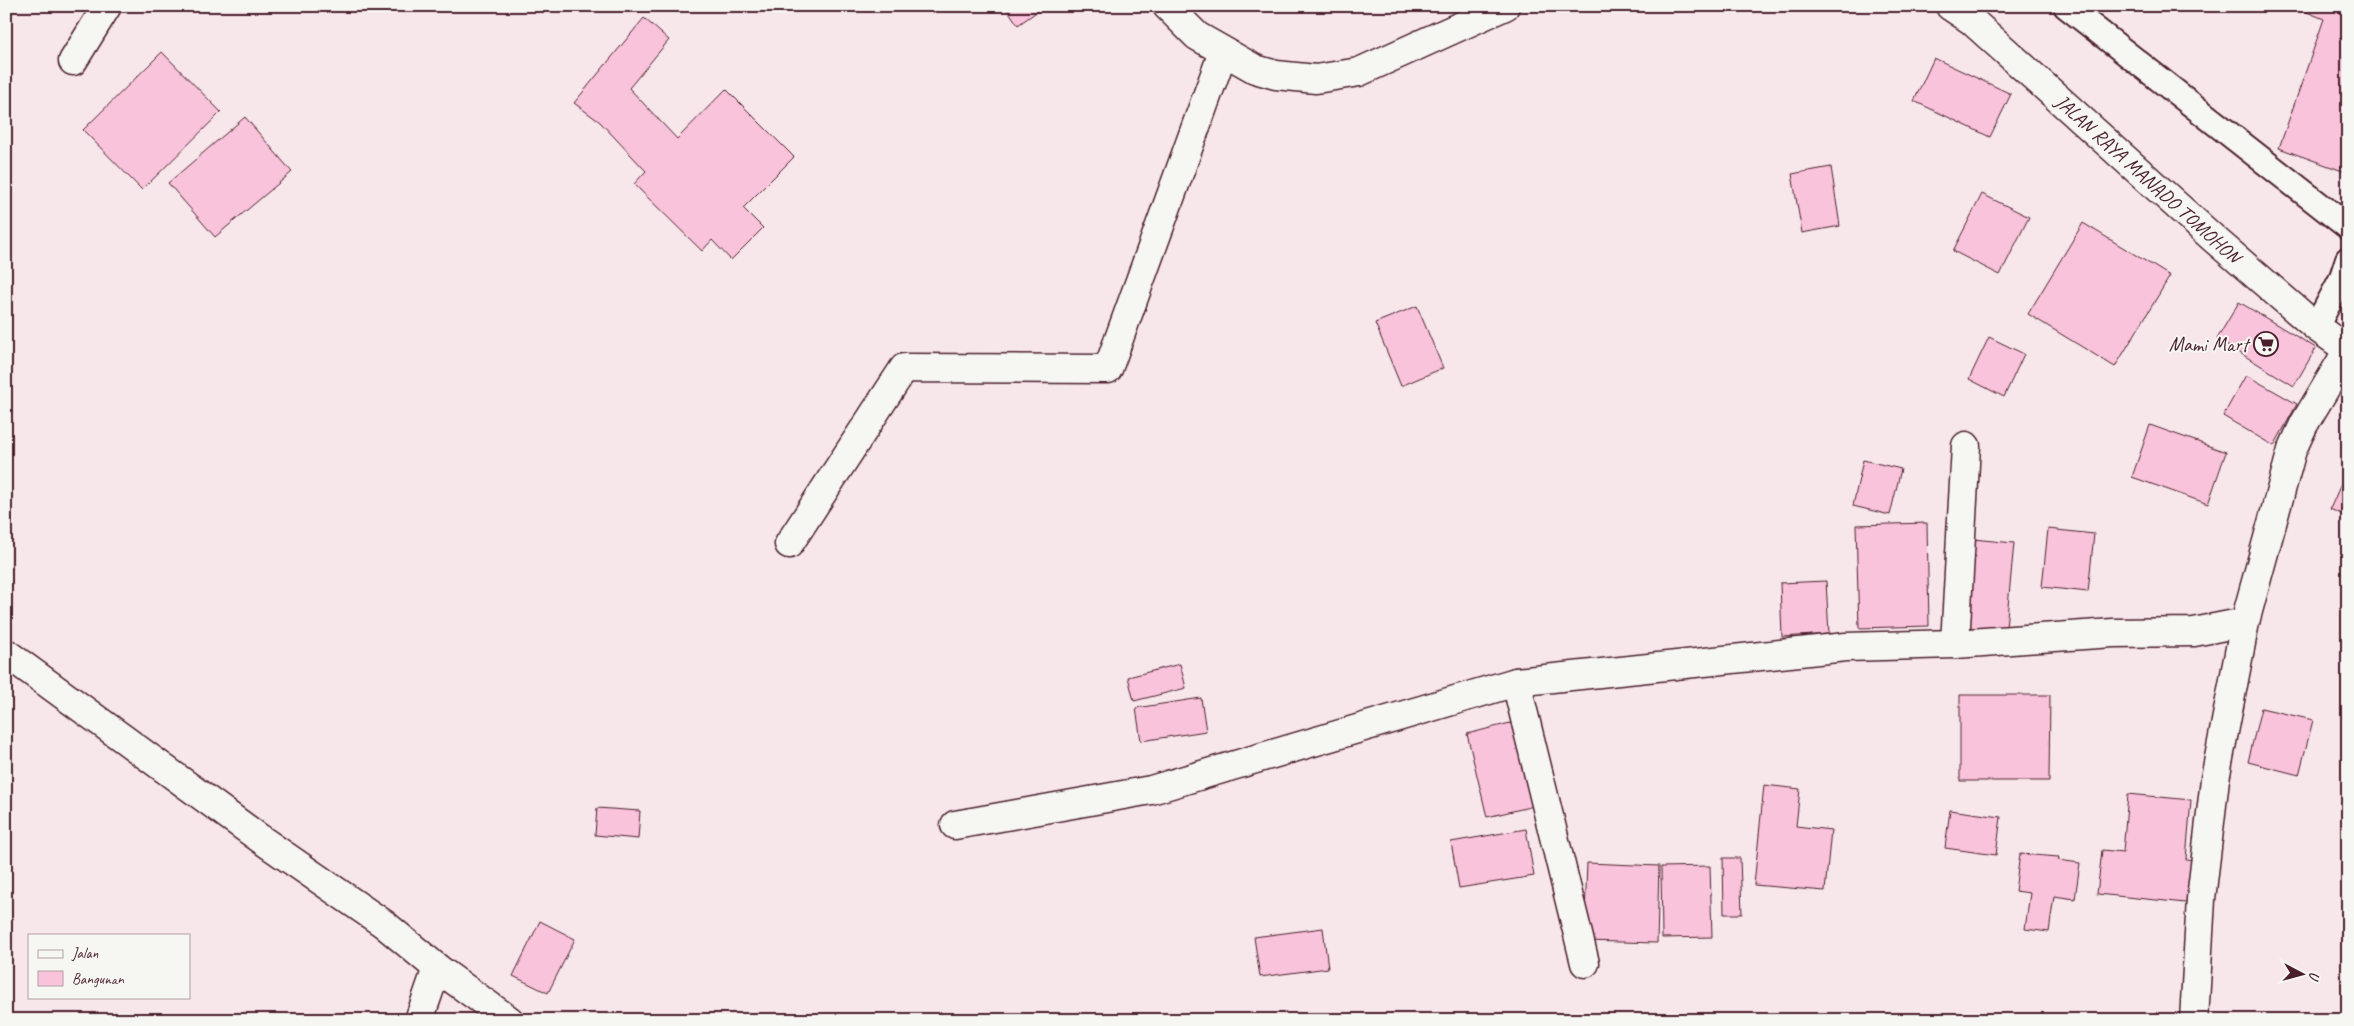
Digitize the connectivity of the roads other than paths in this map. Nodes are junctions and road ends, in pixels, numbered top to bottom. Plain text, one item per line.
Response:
1 (107, 6) edge
2 (1167, 6) edge
3 (1505, 6) edge
4 (1950, 6) edge
5 (2066, 6) edge
6 (1223, 52) junction
7 (73, 62) dead end
8 (2348, 227) edge
9 (2348, 259) edge
10 (2316, 327) junction
11 (2348, 350) edge
12 (1966, 446) dead end
13 (789, 544) dead end
14 (2245, 622) junction
15 (1955, 644) junction
16 (6, 653) edge
17 (1516, 682) junction
18 (955, 825) dead end
19 (1585, 963) dead end
20 (437, 968) junction
21 (420, 1020) edge
22 (509, 1020) edge
23 (2194, 1020) edge

1 - 7 main road
2 - 6 main road
3 - 6 main road
4 - 10 main road, JALAN RAYA MANADO TOMOHON
5 - 8 lane
6 - 13 main road
9 - 10 lane
10 - 11 main road, JALAN RAYA MANADO TOMOHON
11 - 14 main road
12 - 15 main road
14 - 15 main road
14 - 23 main road
15 - 17 main road
16 - 20 main road
17 - 18 main road
17 - 19 main road
20 - 21 main road
20 - 22 main road

